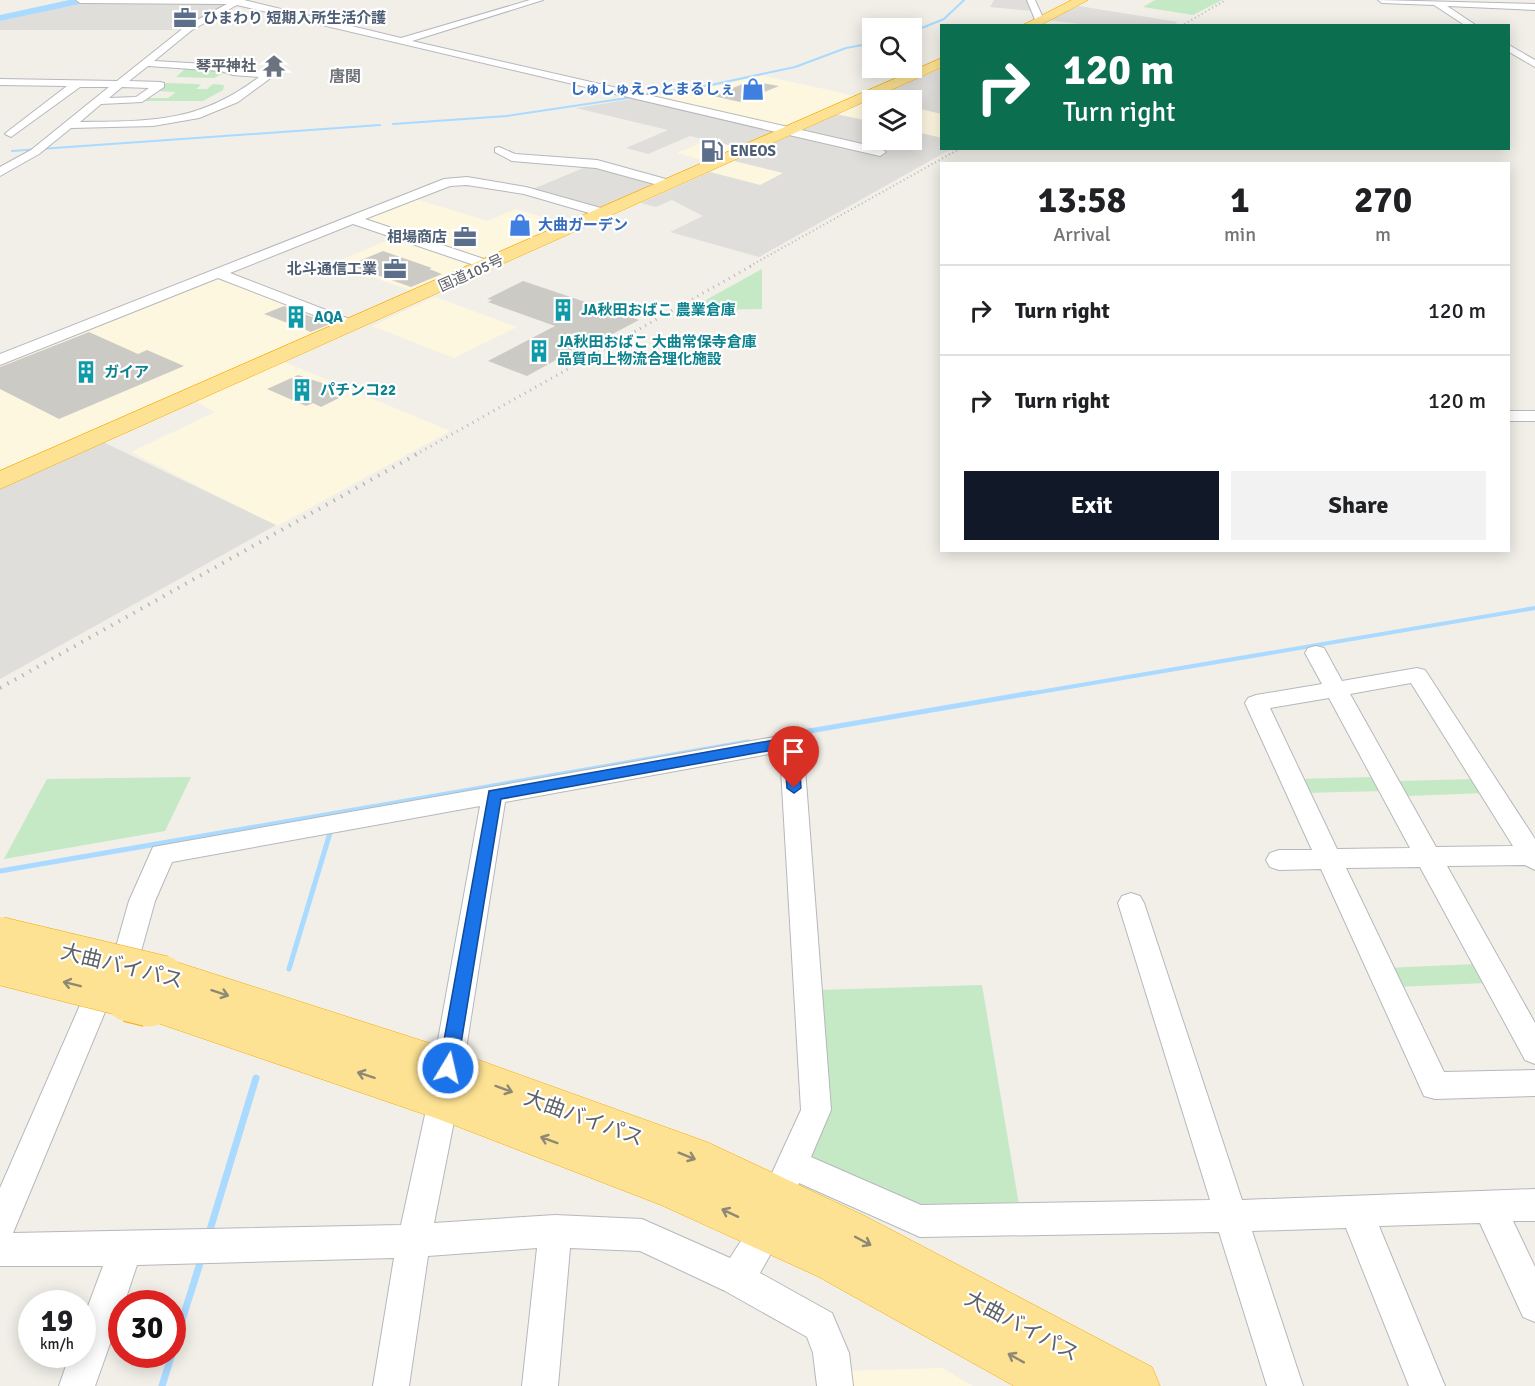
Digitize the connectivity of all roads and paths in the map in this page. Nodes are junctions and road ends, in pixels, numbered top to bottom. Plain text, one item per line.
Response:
1 (539, 0) edge
2 (1031, 0) edge
3 (1082, 0) edge
4 (1382, 0) edge
5 (1396, 0) edge
6 (82, 1) edge
7 (241, 1) edge
8 (1437, 3) junction
9 (1535, 7) edge
10 (1033, 23) edge
11 (1470, 24) edge
12 (402, 40) junction
13 (1526, 45) dead end
14 (1510, 46) edge
15 (1510, 47) edge
16 (144, 63) junction
17 (1535, 64) edge
18 (939, 66) edge
19 (0, 82) edge
20 (77, 84) junction
21 (120, 84) junction
22 (98, 101) junction
23 (53, 102) junction
24 (28, 121) junction
25 (71, 123) junction
26 (790, 131) junction
27 (11, 134) dead end
28 (499, 150) dead end
29 (880, 152) dead end
30 (0, 172) edge
31 (669, 184) junction
32 (603, 213) junction
33 (354, 220) junction
34 (488, 265) junction
35 (219, 274) junction
36 (352, 325) junction
37 (0, 360) edge
38 (1510, 416) edge
39 (1535, 416) edge
40 (0, 481) edge
41 (1316, 653) dead end
42 (1336, 689) junction
43 (494, 795) junction
44 (1428, 857) junction
45 (1534, 857) edge
46 (1328, 859) junction
47 (1279, 860) dead end
48 (1131, 903) dead end
49 (0, 936) edge
50 (0, 966) edge
51 (148, 975) junction
52 (92, 1012) dead end
53 (1535, 1051) edge
54 (1535, 1083) edge
55 (446, 1084) junction
56 (779, 1198) junction
57 (1535, 1205) edge
58 (1489, 1206) junction
59 (1356, 1211) junction
60 (1229, 1216) junction
61 (0, 1226) edge
62 (555, 1231) junction
63 (414, 1241) junction
64 (0, 1250) edge
65 (126, 1250) junction
66 (737, 1278) junction
67 (1535, 1305) edge
68 (77, 1386) edge
69 (390, 1386) edge
70 (540, 1386) edge
71 (835, 1386) edge
72 (1068, 1386) edge
73 (1133, 1386) edge
74 (1285, 1386) edge
75 (1427, 1386) edge

1 - 12 street
2 - 10 street
3 - 10 highway
4 - 5 street
5 - 8 street
6 - 7 street
7 - 12 street
7 - 16 street
8 - 9 street
8 - 11 street
12 - 26 street
13 - 14 street
15 - 17 street
16 - 21 street
16 - 25 street
18 - 26 highway, 国道105号
19 - 20 street
20 - 21 street
20 - 23 street
21 - 22 street
21 - 22 street
22 - 23 street
22 - 25 street
23 - 24 street
24 - 25 street
24 - 27 street
25 - 30 street
26 - 29 street
26 - 31 highway, 国道105号
28 - 31 street
31 - 32 highway, 国道105号
32 - 33 street
32 - 34 highway, 国道105号
33 - 34 street
33 - 35 street
34 - 36 highway, 国道105号
35 - 36 street
35 - 37 street
36 - 40 highway, 国道105号
38 - 39 street
41 - 42 street
42 - 44 street
42 - 45 street
42 - 46 street
43 - 51 street
43 - 55 street
43 - 56 street
44 - 45 street
44 - 46 street
44 - 53 street
46 - 47 street
46 - 54 street
48 - 60 street
49 - 51 highway, 大曲バイパス, bridge
51 -> 50 highway, 大曲バイパス, bridge
51 - 55 highway, 大曲バイパス
52 - 61 street
55 - 56 highway, 大曲バイパス
55 - 63 street
56 - 60 street
56 - 66 street
72 -> 56 highway, 大曲バイパス
56 -> 73 highway, 大曲バイパス
57 - 58 street
58 - 59 street
58 - 67 street
59 - 60 street
59 - 75 street
60 - 74 street
62 - 63 street
62 - 66 street
62 - 70 street
63 - 65 street
63 - 69 street
64 - 65 street
65 - 68 street
66 - 71 street

